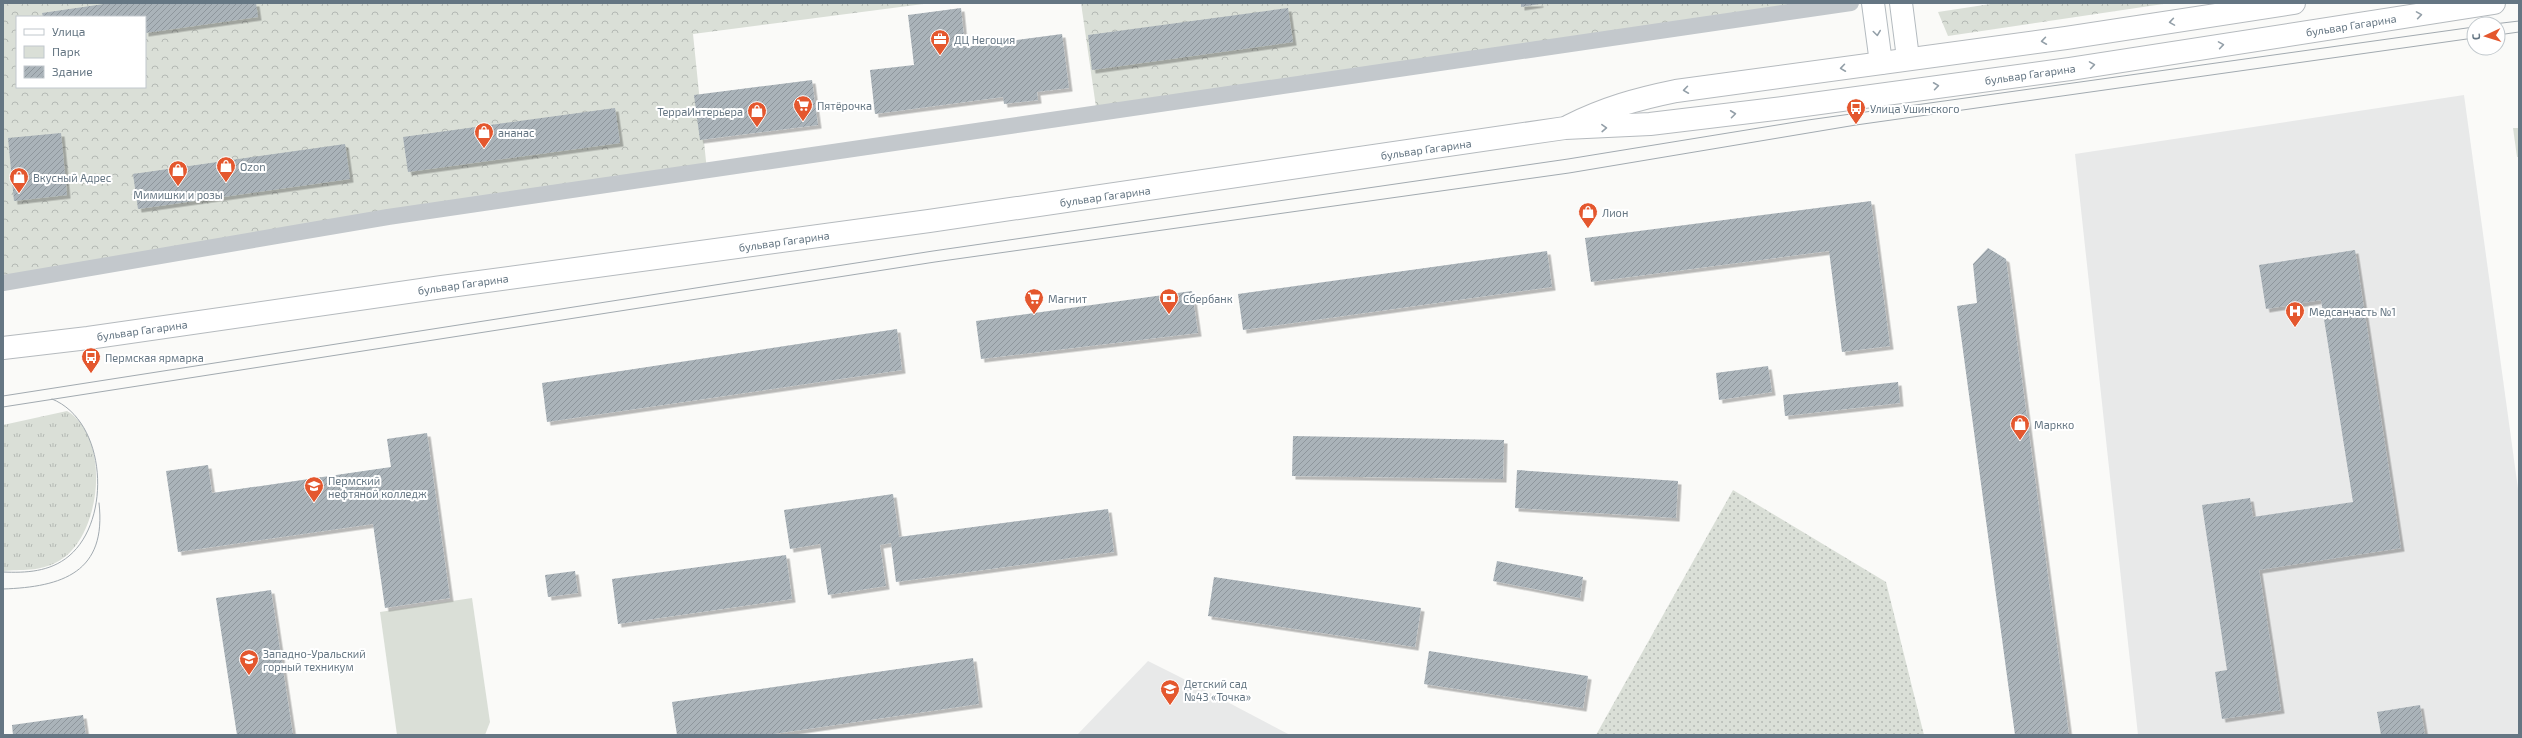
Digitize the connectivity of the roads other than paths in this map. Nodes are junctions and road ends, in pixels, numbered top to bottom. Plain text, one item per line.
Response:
1 (1851, 3) edge
2 (1873, 3) edge
3 (1901, 3) edge
4 (2294, 3) edge
5 (2494, 3) edge
6 (2460, 6) edge
7 (2066, 38) junction
8 (1908, 58) junction
9 (1881, 63) junction
10 (2070, 69) junction
11 (1897, 92) junction
12 (1565, 128) junction
13 (3, 283) edge
14 (3, 348) edge

1 - 13 street
2 -> 9 main road
3 - 8 main road
4 -> 7 main road, бульвар Гагарина
5 - 6 main road, бульвар Гагарина
10 -> 6 main road, бульвар Гагарина
7 -> 8 main road, бульвар Гагарина
7 - 10 main road
8 - 9 main road, бульвар Гагарина
8 - 11 main road
9 - 11 main road
9 -> 12 main road, бульвар Гагарина
11 -> 10 main road, бульвар Гагарина
12 -> 11 main road, бульвар Гагарина
12 - 14 main road, бульвар Гагарина

